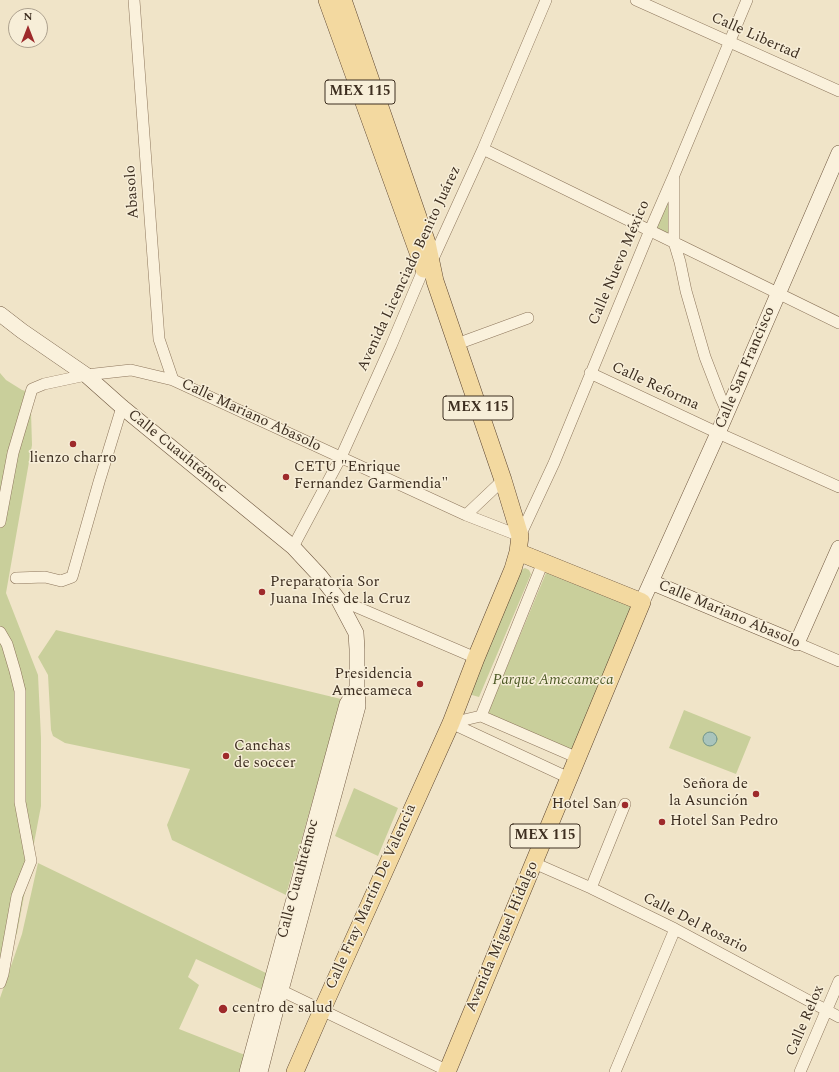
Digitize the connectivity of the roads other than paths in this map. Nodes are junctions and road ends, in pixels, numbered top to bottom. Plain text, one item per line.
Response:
1 (134, 0) edge
2 (327, 0) edge
3 (546, 0) edge
4 (636, 0) edge
5 (747, 0) edge
6 (341, 9) edge
7 (730, 42) junction
8 (839, 91) edge
9 (482, 149) junction
10 (839, 153) edge
11 (674, 175) junction
12 (650, 230) junction
13 (674, 242) junction
14 (428, 265) junction
15 (778, 293) junction
16 (0, 314) edge
17 (528, 318) dead end
18 (839, 323) edge
19 (457, 344) junction
20 (590, 373) junction
21 (86, 375) junction
22 (173, 380) junction
23 (122, 406) junction
24 (727, 412) junction
25 (718, 433) junction
26 (341, 456) junction
27 (503, 480) junction
28 (839, 487) edge
29 (466, 515) junction
30 (0, 522) edge
31 (519, 544) junction
32 (293, 547) junction
33 (839, 548) edge
34 (543, 562) junction
35 (834, 572) edge
36 (16, 578) dead end
37 (651, 582) junction
38 (338, 599) junction
39 (642, 602) junction
40 (0, 632) edge
41 (797, 643) junction
42 (476, 658) junction
43 (839, 661) edge
44 (481, 716) junction
45 (451, 723) junction
46 (578, 758) junction
47 (569, 778) junction
48 (625, 804) dead end
49 (534, 863) junction
50 (591, 888) junction
51 (676, 929) junction
52 (839, 981) edge
53 (0, 983) edge
54 (275, 988) junction
55 (322, 1010) junction
56 (827, 1010) junction
57 (839, 1017) edge
58 (258, 1055) junction
59 (247, 1072) edge
60 (260, 1072) edge
61 (295, 1072) edge
62 (448, 1072) edge
63 (615, 1072) edge
64 (800, 1072) edge

1 - 22 street, Abasolo
2 - 6 main road, MEX 115
3 - 9 street, Avenida Licenciado Benito Juárez
4 - 7 street, Calle Libertad
5 - 7 street, Calle Nuevo México
6 - 14 main road, MEX 115
7 - 8 street, Calle Libertad
7 - 11 street, Calle Nuevo México
9 - 12 street
9 - 14 street, Avenida Licenciado Benito Juárez
10 - 15 main road, Calle San Francisco
11 - 12 street, Calle Nuevo México
11 - 13 street
12 - 13 street
12 - 20 street, Calle Nuevo México
13 - 15 street
13 - 24 street
14 - 19 main road, MEX 115
14 - 26 street, Avenida Licenciado Benito Juárez
15 - 18 street
15 - 24 main road, Calle San Francisco
16 - 21 main road, Calle Cuauhtémoc
17 - 19 street
19 - 27 main road, MEX 115
20 - 25 street, Calle Reforma
20 - 31 street, Calle Nuevo México
21 - 22 street, Calle Mariano Abasolo
21 - 23 main road, Calle Cuauhtémoc
21 - 30 street
22 - 26 street, Calle Mariano Abasolo
23 - 32 main road, Calle Cuauhtémoc
23 - 36 street
24 - 25 main road, Calle San Francisco
25 - 28 street, Calle Reforma
25 - 37 main road, Calle San Francisco
26 - 29 street, Calle Mariano Abasolo
26 - 32 street, Avenida Licenciado Benito Juárez
27 - 29 street
27 - 31 main road, MEX 115
29 - 31 street, Calle Mariano Abasolo
31 - 34 main road, Calle Mariano Abasolo
31 - 42 main road, Calle Fray Martín De Valencia
32 - 38 main road, Calle Cuauhtémoc
33 - 35 main road
34 - 39 main road, Calle Mariano Abasolo
34 - 44 street
35 - 41 main road
37 - 39 main road, Calle Mariano Abasolo
37 - 41 main road, Calle Mariano Abasolo
38 - 42 street
38 - 54 main road, Calle Cuauhtémoc
39 - 46 main road, Avenida Miguel Hidalgo / MEX 115
40 - 53 street
41 - 43 street, Calle Mariano Abasolo
42 - 45 main road, Calle Fray Martín De Valencia
44 - 45 street
44 - 46 street
45 - 47 street
45 - 55 main road, Calle Fray Martín De Valencia
46 - 47 main road, Avenida Miguel Hidalgo / MEX 115
47 - 49 main road, Avenida Miguel Hidalgo / MEX 115
48 - 50 street
49 - 50 street, Calle Del Rosario
49 - 62 main road, Avenida Miguel Hidalgo / MEX 115
50 - 51 street, Calle Del Rosario
51 - 56 street, Calle Del Rosario
51 - 63 street
52 - 56 street, Calle Relox
54 - 55 street
54 - 58 main road, Calle Cuauhtémoc
55 - 61 main road, Calle Fray Martín De Valencia
55 - 62 street
56 - 57 street, Calle Del Rosario
56 - 64 street, Calle Relox
58 - 59 main road, Calle Cuauhtémoc
58 - 60 main road, Calle Cuauhtémoc

